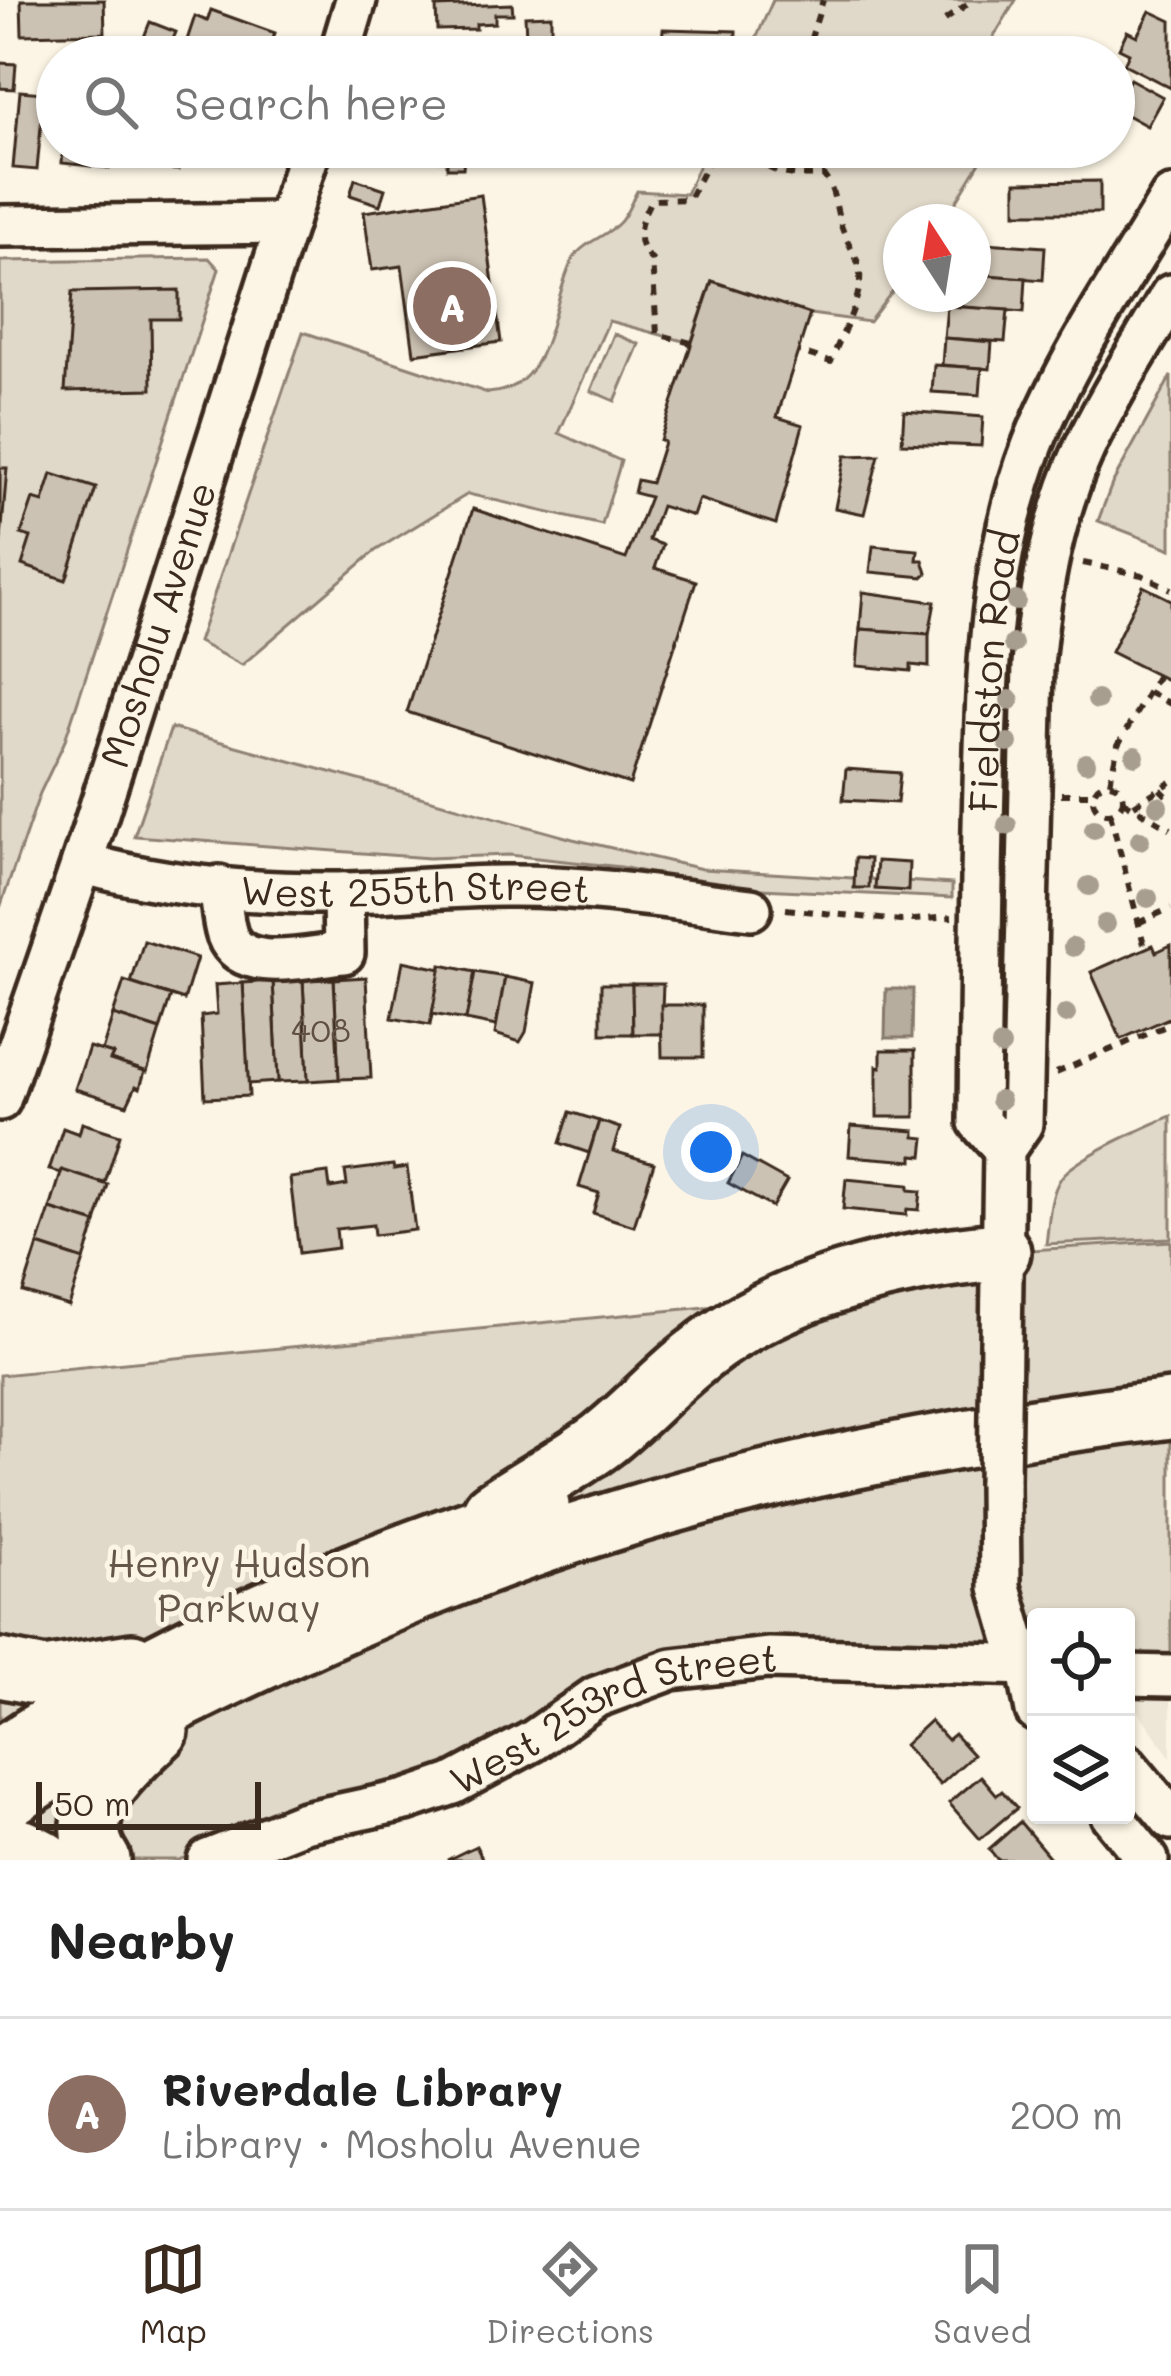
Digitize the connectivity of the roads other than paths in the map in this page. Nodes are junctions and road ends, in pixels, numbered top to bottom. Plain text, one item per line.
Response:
1 (356, 0) edge
2 (345, 36) edge
3 (304, 168) edge
4 (1171, 197) edge
5 (287, 223) junction
6 (0, 226) edge
7 (1171, 295) edge
8 (1049, 409) junction
9 (1091, 434) junction
10 (82, 862) junction
11 (219, 886) junction
12 (343, 893) junction
13 (751, 909) road end
14 (968, 928) junction
15 (1027, 941) junction
16 (0, 1100) edge
17 (1004, 1150) junction
18 (1001, 1252) junction
19 (1171, 1370) edge
20 (1171, 1409) edge
21 (460, 1532) junction
22 (1027, 1658) edge
23 (1027, 1667) edge
24 (0, 1668) edge
25 (192, 1671) junction
26 (1135, 1675) edge
27 (1171, 1676) edge
28 (0, 1757) edge
29 (1135, 1776) edge
30 (0, 1804) edge
31 (1171, 1820) edge
32 (1118, 1824) edge
33 (0, 1847) edge
34 (44, 1860) edge
35 (100, 1860) edge
36 (208, 1860) edge
37 (1148, 1860) edge

1 - 2 street
3 - 5 street, Mosholu Avenue
4 - 8 street, Fieldston Road
5 - 6 street
5 - 10 street, Mosholu Avenue
7 - 9 street, Fieldston Road
8 - 9 street
8 - 14 street, Fieldston Road
9 - 15 street, Fieldston Road
10 - 11 street, West 255th Street
10 - 16 street, Mosholu Avenue
11 - 12 street, West 255th Street
11 - 12 street
12 - 13 street, West 255th Street
14 - 15 street
14 - 17 street, Fieldston Road
15 - 17 street, Fieldston Road
17 - 18 street, Fieldston Road
18 - 21 highway
18 - 22 street, Fieldston Road, bridge
19 - 21 highway
20 - 25 highway
21 - 25 highway
23 - 36 street, West 253rd Street
24 - 25 highway
25 - 28 highway
25 - 30 highway
25 - 35 highway
26 - 27 street
29 - 31 street
32 - 37 street
33 - 34 highway

